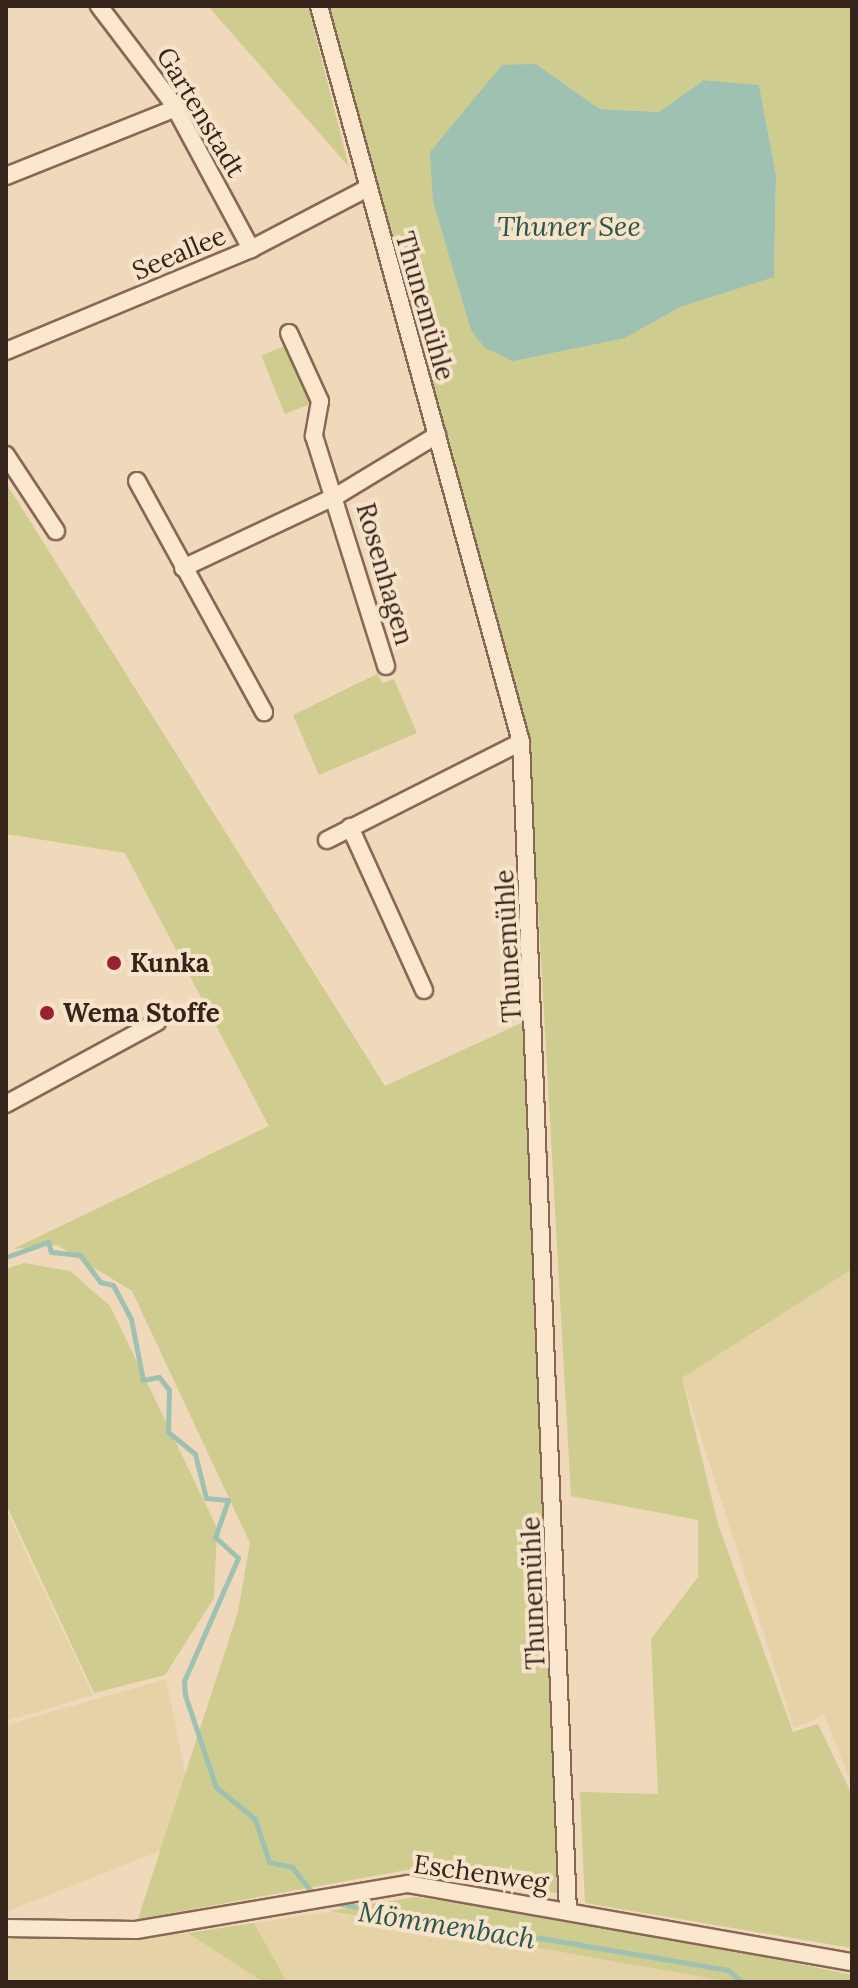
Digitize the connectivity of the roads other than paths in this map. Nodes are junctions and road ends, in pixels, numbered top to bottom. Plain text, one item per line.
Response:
1 (99, 6) edge
2 (319, 6) edge
3 (176, 108) junction
4 (6, 176) edge
5 (366, 189) junction
6 (251, 249) junction
7 (289, 333) dead end
8 (6, 351) edge
9 (437, 435) junction
10 (6, 455) edge
11 (137, 481) dead end
12 (338, 495) junction
13 (56, 531) dead end
14 (183, 568) junction
15 (386, 666) dead end
16 (264, 712) dead end
17 (521, 742) junction
18 (350, 827) junction
19 (327, 840) dead end
20 (424, 990) dead end
21 (157, 1022) dead end
22 (6, 1104) edge
23 (568, 1910) junction
24 (6, 1928) edge
25 (852, 1962) edge

1 - 3 street, Gartenstadt
2 - 5 street, Thunemühle
3 - 4 street
3 - 6 street, Gartenstadt
5 - 6 street, Seeallee
5 - 9 street, Thunemühle
6 - 8 street, Seeallee
7 - 12 street
9 - 12 street, Rosenhagen
9 - 17 street, Thunemühle
10 - 13 street
11 - 14 street
12 - 14 street, Rosenhagen
12 - 15 street, Rosenhagen
14 - 16 street
17 - 18 street
17 - 23 street, Thunemühle
18 - 19 street
18 - 20 street
21 - 22 street
23 - 24 street, Eschenweg
23 - 25 street, Eschenweg

